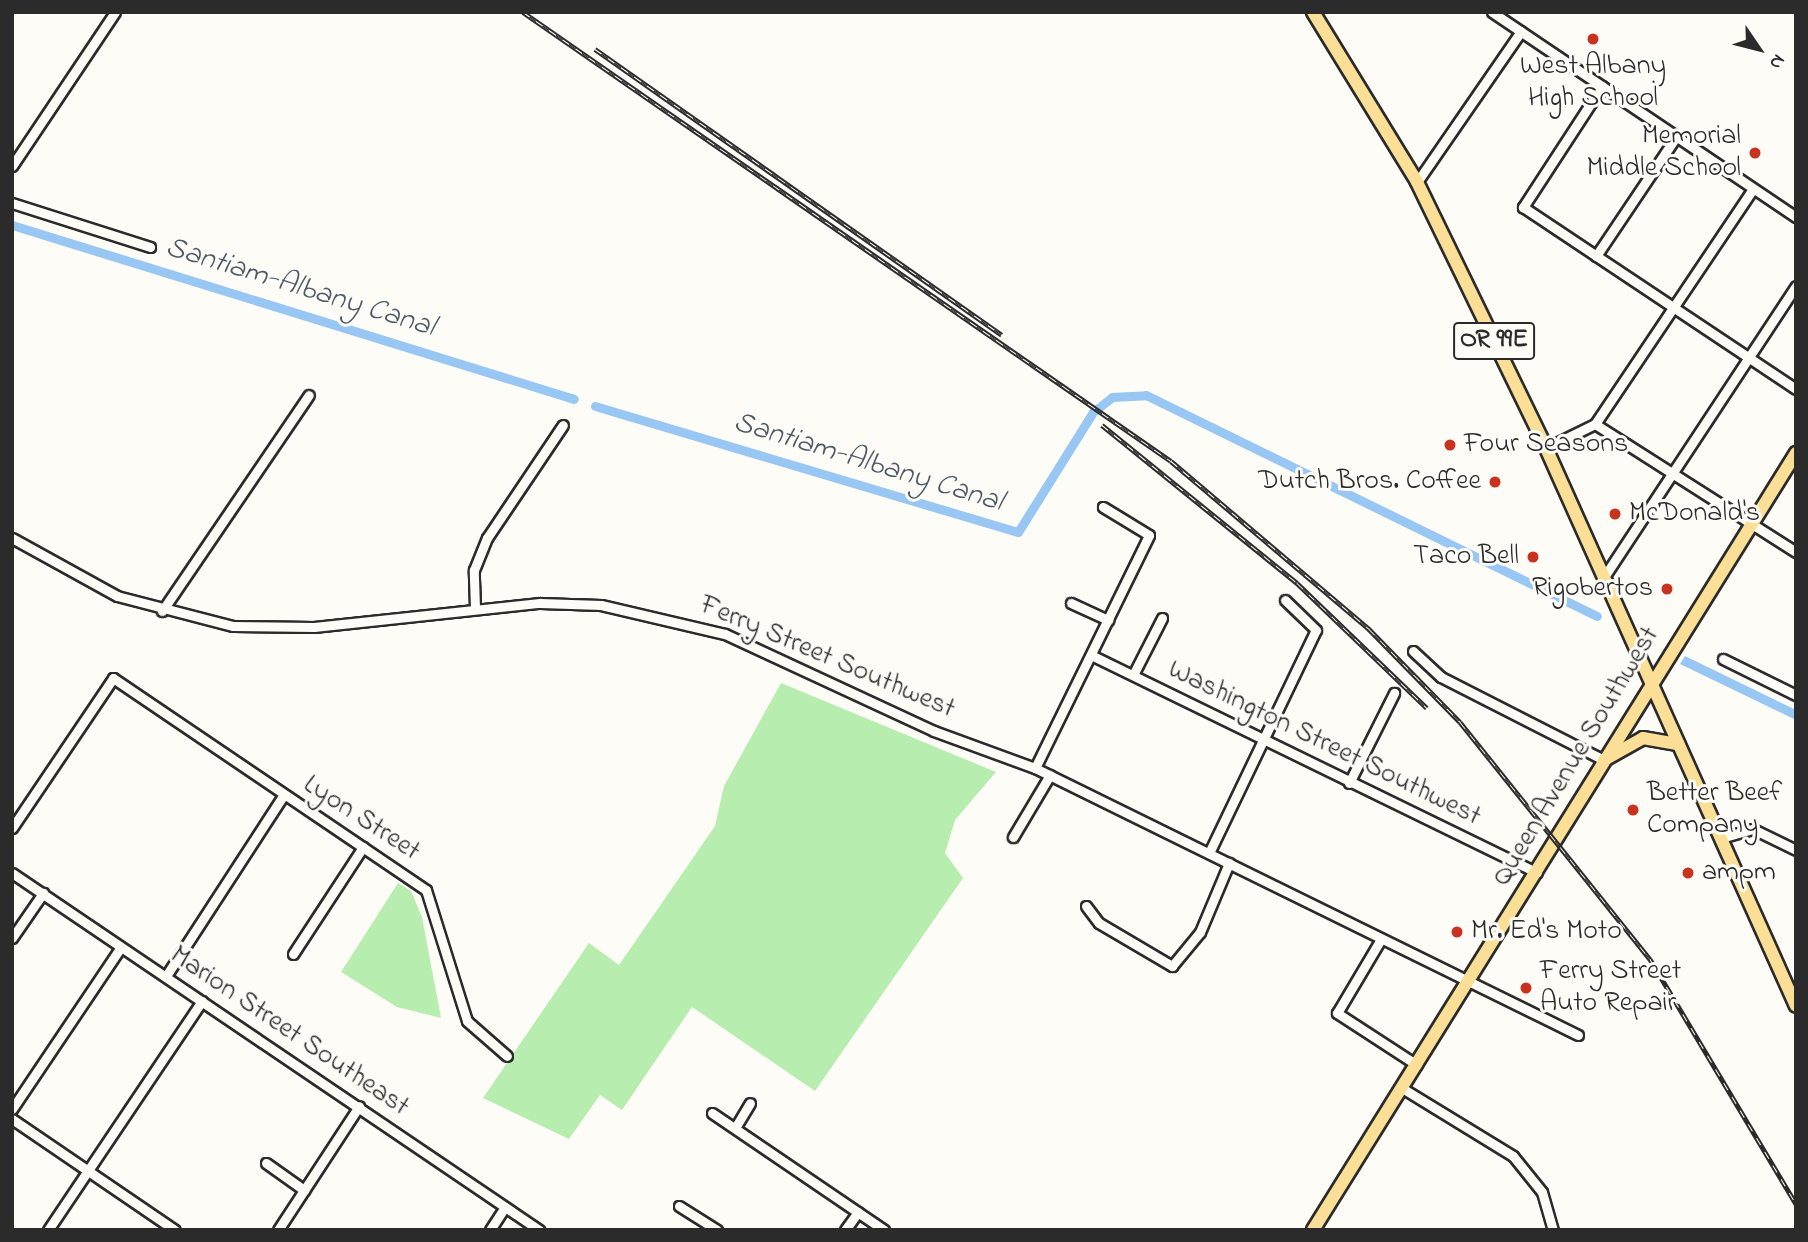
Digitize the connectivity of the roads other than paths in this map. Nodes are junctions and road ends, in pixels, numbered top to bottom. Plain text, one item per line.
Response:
1 (115, 12) edge
2 (1313, 12) edge
3 (1492, 12) edge
4 (1521, 31) junction
5 (1602, 86) junction
6 (1676, 137) junction
7 (12, 166) edge
8 (1417, 183) junction
9 (1753, 189) junction
10 (12, 203) edge
11 (1796, 217) edge
12 (150, 247) dead end
13 (1596, 256) junction
14 (1796, 286) edge
15 (1674, 308) junction
16 (1748, 357) junction
17 (1796, 389) edge
18 (309, 395) dead end
19 (1595, 424) junction
20 (564, 425) dead end
21 (1546, 448) junction
22 (1796, 453) edge
23 (1672, 475) junction
24 (1103, 507) dead end
25 (1751, 526) junction
26 (12, 538) edge
27 (1796, 552) edge
28 (1601, 581) junction
29 (1285, 600) dead end
30 (1071, 603) dead end
31 (475, 607) junction
32 (162, 611) junction
33 (1162, 618) dead end
34 (1108, 620) junction
35 (1413, 651) dead end
36 (1091, 655) junction
37 (1723, 659) dead end
38 (1133, 675) junction
39 (1650, 682) junction
40 (1394, 693) dead end
41 (1796, 695) edge
42 (1263, 740) junction
43 (1678, 744) junction
44 (1604, 760) junction
45 (1035, 768) junction
46 (1050, 775) junction
47 (1349, 783) junction
48 (283, 796) junction
49 (12, 828) edge
50 (1013, 837) dead end
51 (1721, 838) junction
52 (363, 847) junction
53 (1796, 850) edge
54 (1209, 853) junction
55 (1229, 863) junction
56 (12, 873) edge
57 (1537, 873) junction
58 (43, 893) junction
59 (1086, 906) dead end
60 (12, 938) edge
61 (1381, 939) junction
62 (121, 947) junction
63 (293, 954) dead end
64 (166, 976) junction
65 (1468, 982) junction
66 (202, 1001) junction
67 (1795, 1002) edge
68 (1578, 1035) dead end
69 (507, 1056) dead end
70 (1417, 1065) junction
71 (1402, 1088) junction
72 (750, 1103) dead end
73 (359, 1106) junction
74 (12, 1109) edge
75 (712, 1113) dead end
76 (12, 1119) edge
77 (735, 1128) junction
78 (266, 1163) dead end
79 (89, 1171) junction
80 (304, 1191) junction
81 (679, 1206) dead end
82 (505, 1207) junction
83 (858, 1212) junction
84 (48, 1230) edge
85 (175, 1230) edge
86 (278, 1230) edge
87 (490, 1230) edge
88 (539, 1230) edge
89 (717, 1230) edge
90 (845, 1230) edge
91 (884, 1230) edge
92 (1313, 1230) edge
93 (1553, 1230) edge

1 - 7 street
2 - 8 main road, OR 99E
3 - 4 street
4 - 5 street
4 - 8 street
5 - 6 street
5 - 13 street
6 - 9 street
6 - 13 street
8 - 21 main road, OR 99E
9 - 11 street
9 - 15 street
10 - 12 street
13 - 15 street
14 - 16 street
15 - 16 street
15 - 19 street
16 - 17 street
16 - 23 street
18 - 32 street
19 - 21 street
19 - 23 street
20 - 31 street
21 - 28 main road, OR 99E
22 - 25 main road, Queen Avenue Southwest
23 - 25 street
23 - 28 street
24 - 34 street
25 - 27 street
25 - 39 main road, Queen Avenue Southwest
26 - 32 street, Ferry Street Southwest
28 - 39 main road, OR 99E
29 - 42 street
30 - 34 street
31 - 32 street, Ferry Street Southwest
31 - 45 street, Ferry Street Southwest
33 - 38 street
34 - 36 street
35 - 44 street
36 - 38 street, Washington Street Southwest
36 - 45 street
37 - 41 street
38 - 42 street, Washington Street Southwest
39 - 43 main road, OR 99E
39 - 44 main road, Queen Avenue Southwest
40 - 47 street
42 - 47 street, Washington Street Southwest
42 - 54 street
43 - 44 main road
43 - 51 main road, OR 99E
44 - 57 main road, Queen Avenue Southwest
45 - 46 street, Ferry Street Southwest
46 - 50 street
46 - 54 street, Ferry Street Southwest
47 - 57 street, Washington Street Southwest
48 - 49 street, Lyon Street
48 - 52 street, Lyon Street
48 - 64 street
51 - 53 street
51 - 67 main road, OR 99E
52 - 63 street
52 - 69 street, Lyon Street
54 - 55 street, Ferry Street Southwest
55 - 59 street
55 - 61 street, Ferry Street Southwest
56 - 58 street, Marion Street Southeast
57 - 65 main road, Queen Avenue Southwest
58 - 60 street
58 - 62 street, Marion Street Southeast
61 - 65 street, Ferry Street Southwest
61 - 70 street
62 - 64 street, Marion Street Southeast
62 - 74 street
64 - 66 street, Marion Street Southeast
65 - 68 street, Ferry Street Southwest
65 - 70 main road, Queen Avenue Southwest
66 - 73 street, Marion Street Southeast
66 - 79 street
70 - 71 main road, Queen Avenue Southwest
71 - 92 main road, Queen Avenue Southwest
71 - 93 street
72 - 77 street
73 - 80 street
73 - 82 street, Marion Street Southeast
75 - 77 street
76 - 79 street
77 - 83 street
78 - 80 street
79 - 84 street
79 - 85 street
80 - 86 street
81 - 89 street
82 - 87 street
82 - 88 street, Marion Street Southeast
83 - 90 street
83 - 91 street

